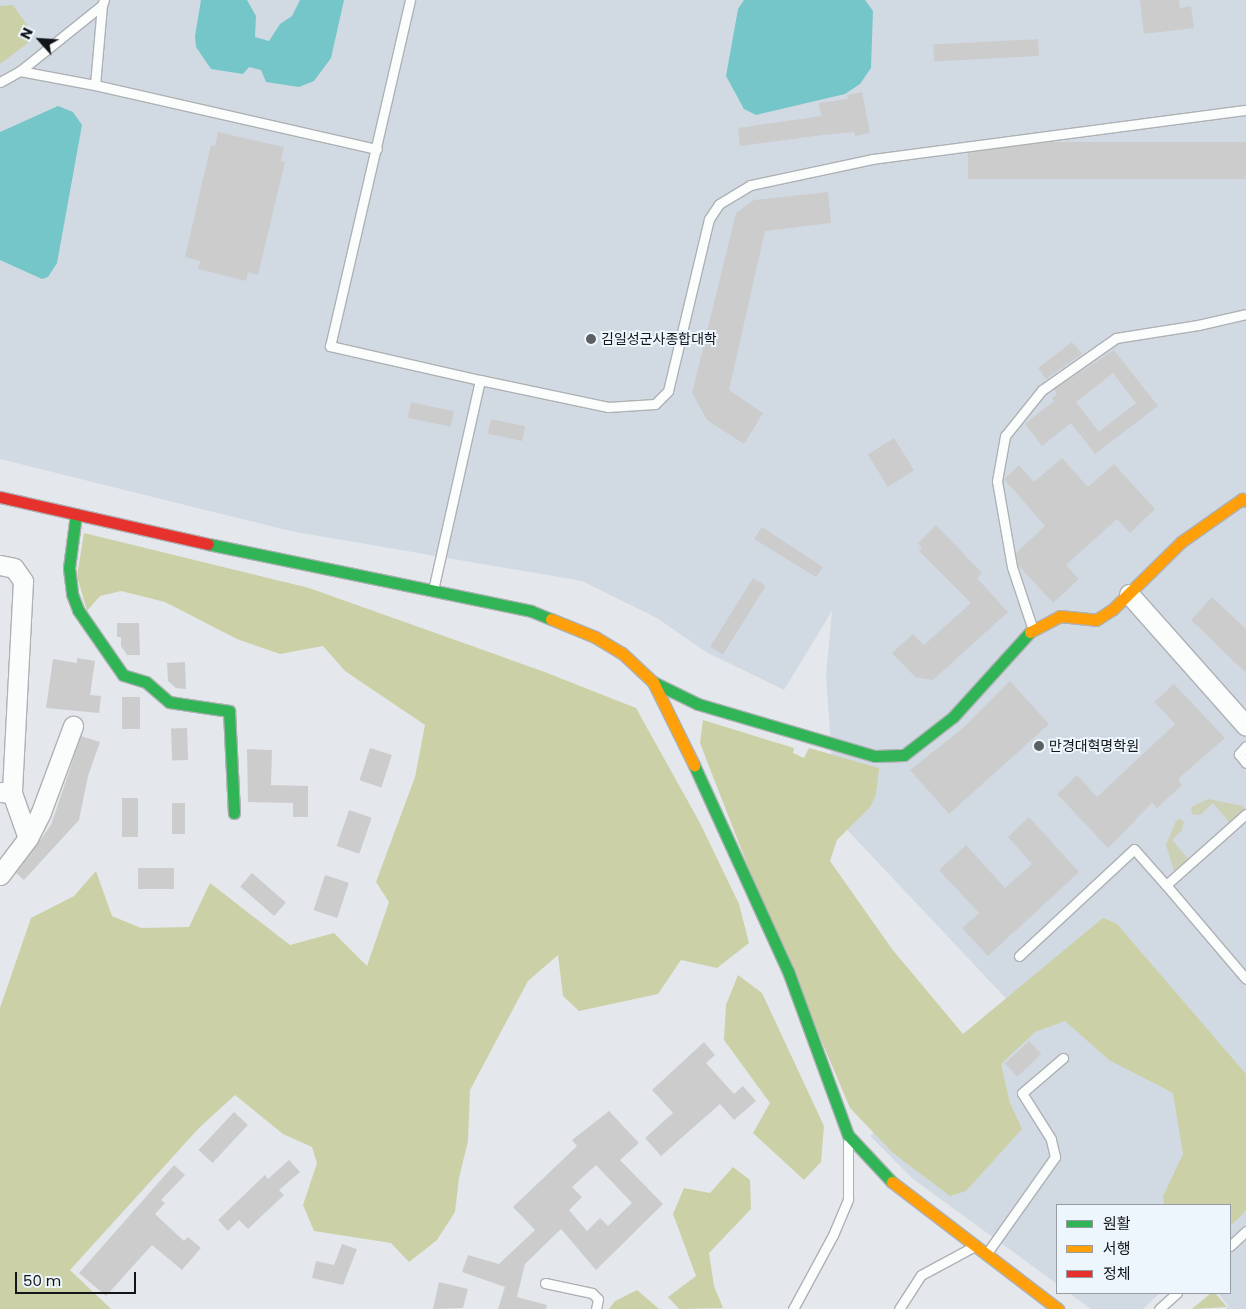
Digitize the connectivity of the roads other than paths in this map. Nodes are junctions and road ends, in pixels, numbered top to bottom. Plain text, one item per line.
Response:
1 (410, 0) edge
2 (103, 2) edge
3 (20, 71) junction
4 (0, 82) edge
5 (95, 84) junction
6 (1246, 110) edge
7 (377, 149) junction
8 (1246, 314) edge
9 (480, 380) junction
10 (0, 497) edge
11 (1246, 501) edge
12 (76, 514) junction
13 (0, 564) edge
14 (432, 590) junction
15 (1129, 594) junction
16 (1032, 630) junction
17 (652, 682) junction
18 (73, 726) dead end
19 (1246, 726) edge
20 (1246, 746) edge
21 (1246, 763) edge
22 (6, 792) edge
23 (234, 813) dead end
24 (1246, 814) edge
25 (28, 838) junction
26 (0, 875) edge
27 (1166, 885) junction
28 (1019, 956) dead end
29 (1246, 978) edge
30 (1063, 1058) dead end
31 (848, 1135) junction
32 (1246, 1232) edge
33 (1231, 1245) edge
34 (973, 1247) junction
35 (985, 1256) junction
36 (545, 1283) dead end
37 (1176, 1294) edge
38 (596, 1309) edge
39 (792, 1309) edge
40 (899, 1309) edge
41 (1058, 1309) edge
42 (1159, 1309) edge

1 - 7 lane
2 - 3 lane
2 - 5 lane
3 - 4 lane
3 - 5 lane
5 - 7 lane
6 - 9 lane
7 - 9 lane
8 - 16 lane
9 - 14 lane
10 - 12 main road
11 - 15 main road
12 - 14 main road
12 - 23 main road
13 - 22 street
14 - 17 main road
15 - 16 main road
15 - 19 street
16 - 17 main road
17 - 31 main road
18 - 25 street
20 - 21 lane
22 - 25 street
24 - 27 lane
25 - 26 street
27 - 28 lane
27 - 29 lane
30 - 35 lane
31 - 34 main road
31 - 39 lane
32 - 33 lane
34 - 35 main road
34 - 40 lane
35 - 41 main road
36 - 38 lane
37 - 42 lane

